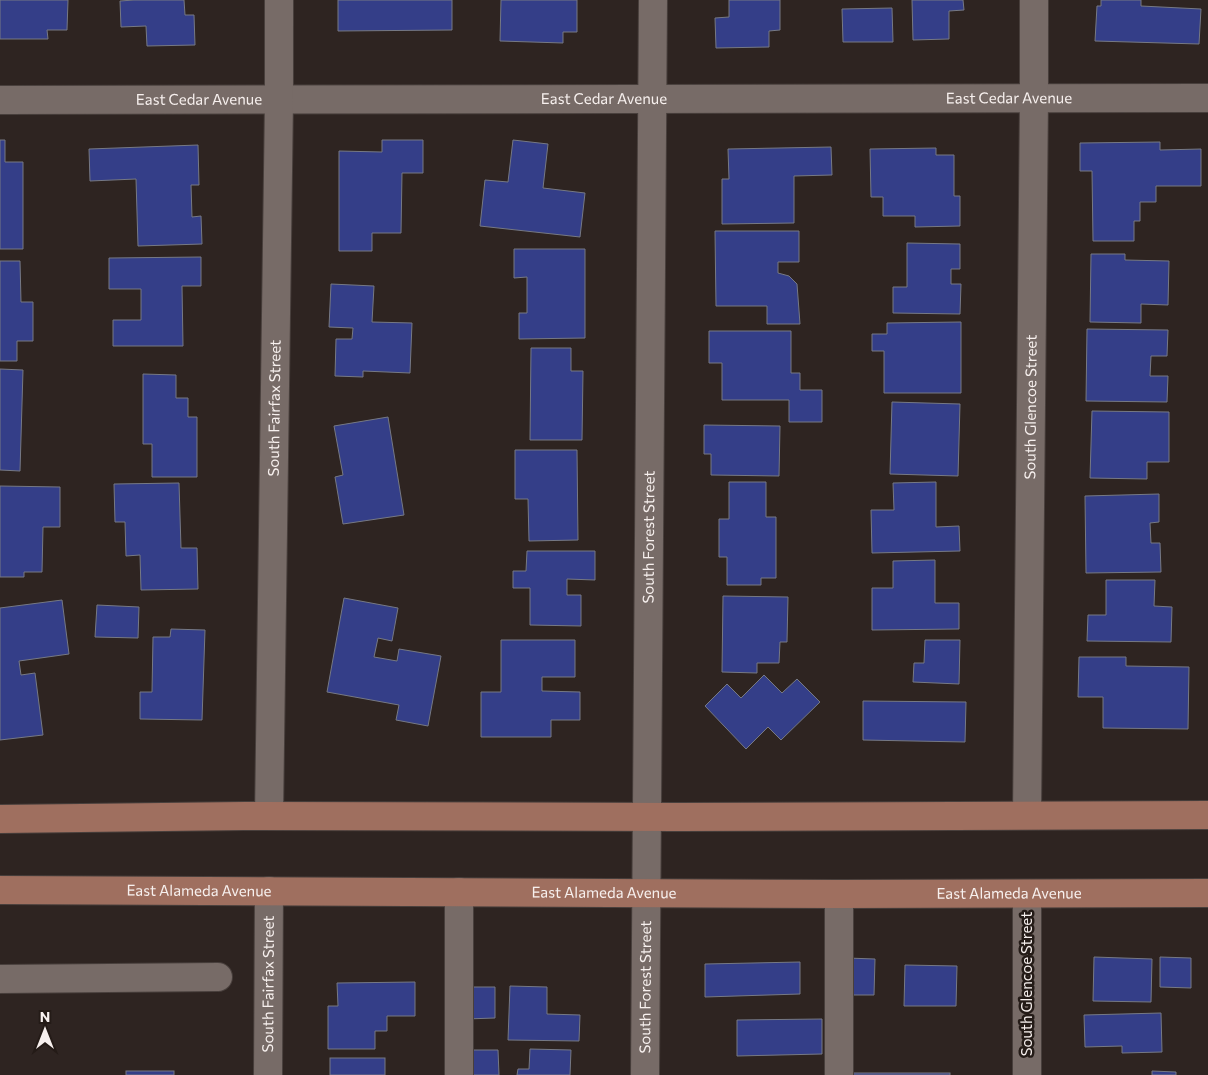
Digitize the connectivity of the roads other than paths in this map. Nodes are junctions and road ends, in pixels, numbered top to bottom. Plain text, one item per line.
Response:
1 (279, 0) edge
2 (653, 0) edge
3 (1034, 0) edge
4 (1034, 98) junction
5 (1208, 98) edge
6 (653, 99) junction
7 (0, 100) edge
8 (279, 100) junction
9 (1027, 815) junction
10 (1208, 815) edge
11 (269, 816) junction
12 (648, 817) junction
13 (0, 819) edge
14 (0, 890) edge
15 (269, 891) junction
16 (460, 892) junction
17 (647, 893) junction
18 (1208, 893) edge
19 (839, 894) junction
20 (1028, 894) junction
21 (218, 977) dead end
22 (0, 979) edge
23 (268, 1075) edge
24 (459, 1075) edge
25 (646, 1075) edge
26 (839, 1075) edge
27 (1027, 1075) edge

1 - 8 street, South Fairfax Street
2 - 6 street, South Forest Street
3 - 4 street, South Glencoe Street
4 - 5 street, East Cedar Avenue
4 - 6 street, East Cedar Avenue
4 - 9 street, South Glencoe Street
6 - 8 street, East Cedar Avenue
6 - 12 street, South Forest Street
7 - 8 street, East Cedar Avenue
8 - 11 street, South Fairfax Street
9 - 10 main road
9 - 12 main road
11 - 12 main road
11 - 13 main road
12 - 17 street, South Forest Street
14 - 15 main road, East Alameda Avenue
15 - 16 main road, East Alameda Avenue
15 - 23 street, South Fairfax Street
16 - 17 main road, East Alameda Avenue
16 - 24 street
17 - 19 main road, East Alameda Avenue
17 - 25 street, South Forest Street
18 - 20 main road, East Alameda Avenue
19 - 20 main road, East Alameda Avenue
19 - 26 street
20 - 27 street, South Glencoe Street
21 - 22 street

